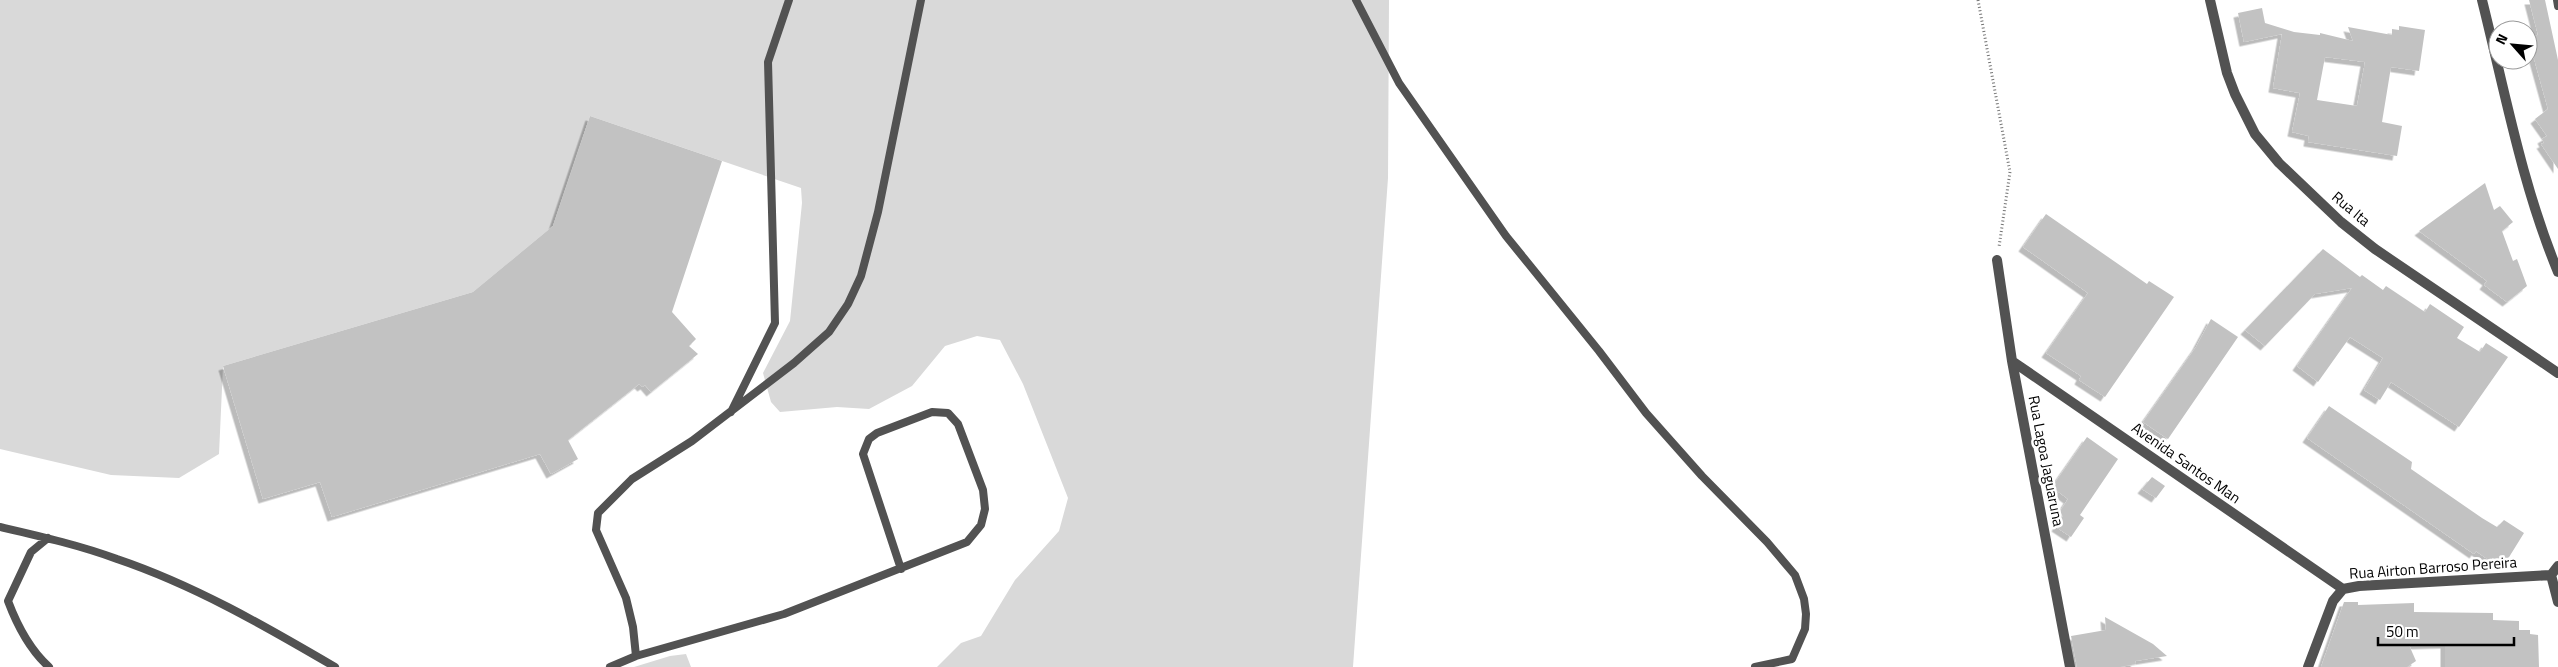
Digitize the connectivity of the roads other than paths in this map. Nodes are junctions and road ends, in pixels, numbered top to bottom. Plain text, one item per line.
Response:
1 (788, 0) edge
2 (921, 0) edge
3 (1356, 0) edge
4 (2210, 0) edge
5 (2482, 0) edge
6 (2556, 0) edge
7 (2558, 6) edge
8 (1997, 260) road end
9 (2558, 272) edge
10 (2012, 361) junction
11 (2558, 373) edge
12 (730, 413) junction
13 (0, 527) edge
14 (48, 538) junction
15 (2558, 566) edge
16 (901, 569) junction
17 (2551, 575) junction
18 (2343, 589) junction
19 (0, 594) edge
20 (8, 601) junction
21 (2558, 602) edge
22 (636, 656) junction
23 (1791, 663) edge
24 (49, 667) edge
25 (335, 667) edge
26 (610, 667) edge
27 (1755, 667) edge
28 (2070, 667) edge
29 (2308, 667) edge

1 - 12 lane
2 - 12 lane
3 - 23 lane
4 - 11 street, Rua Ita
5 - 9 street
6 - 7 lane
8 - 10 street, Rua Lagoa Jaguaruna
10 - 18 street, Avenida Santos Man
10 - 28 street, Rua Lagoa Jaguaruna
12 - 22 lane
13 - 14 lane
14 - 20 lane
14 - 25 lane
15 - 17 street
16 - 16 lane
16 - 22 lane
17 - 18 street, Rua Airton Barroso Pereira
17 - 21 street
18 - 29 street, Rua Airton Barroso Pereira
19 - 20 lane
20 - 24 lane
22 - 26 lane
23 - 27 lane

